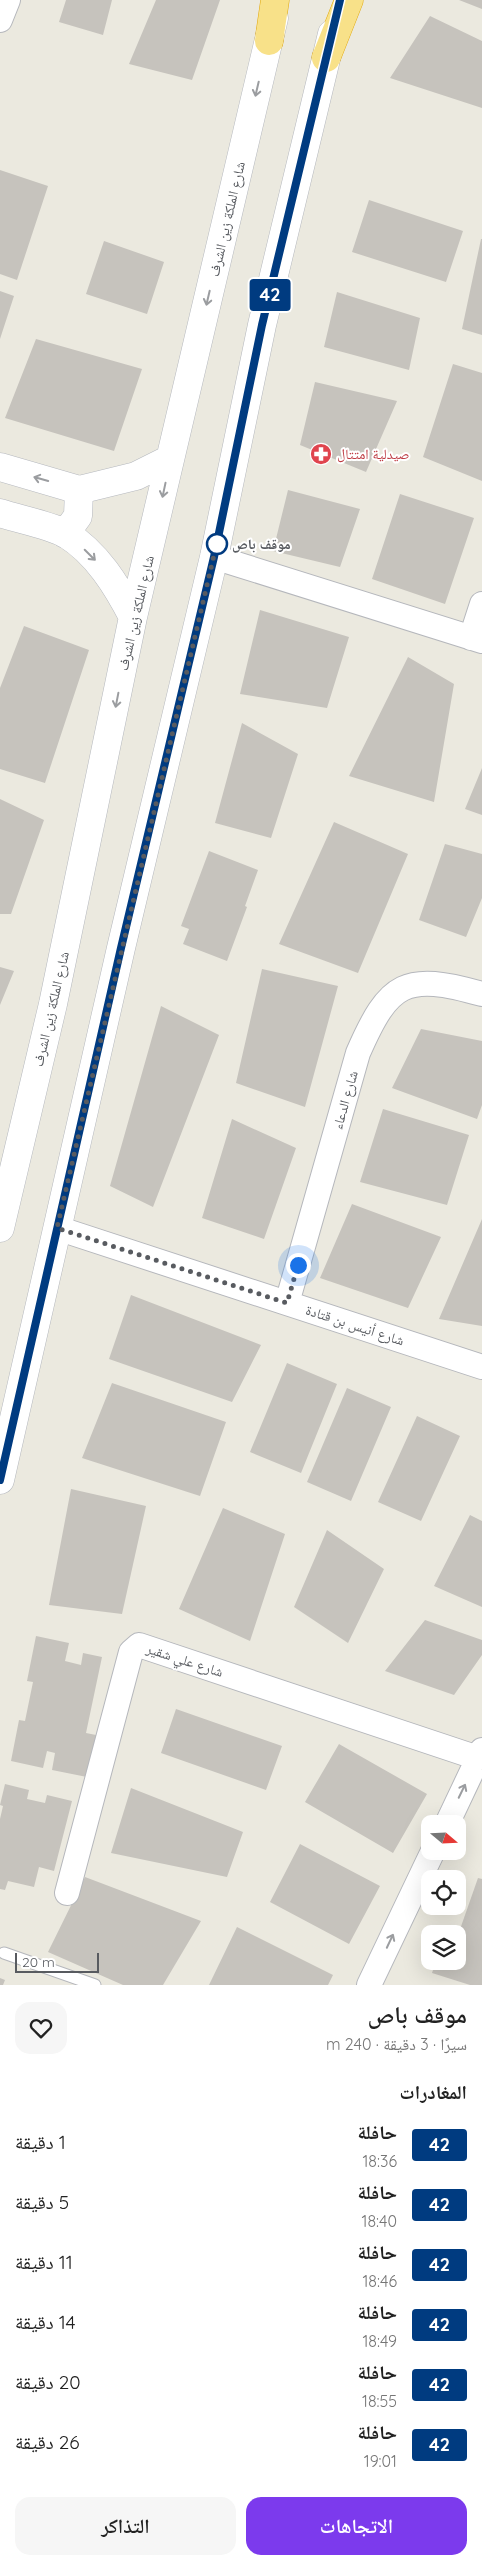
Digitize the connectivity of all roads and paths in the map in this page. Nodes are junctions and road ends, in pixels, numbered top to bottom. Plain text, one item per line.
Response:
1 (8, 0) edge
2 (274, 0) edge
3 (279, 0) edge
4 (340, 0) edge
5 (349, 0) edge
6 (0, 20) edge
7 (269, 41) junction
8 (326, 58) junction
9 (170, 459) junction
10 (0, 467) edge
11 (79, 490) junction
12 (0, 513) edge
13 (65, 534) junction
14 (214, 557) junction
15 (482, 604) edge
16 (133, 617) junction
17 (477, 640) edge
18 (482, 994) edge
19 (0, 1224) edge
20 (57, 1228) junction
21 (287, 1303) junction
22 (482, 1367) edge
23 (0, 1480) edge
24 (480, 1754) edge
25 (451, 1815) edge
26 (430, 1860) edge
27 (67, 1893) dead end
28 (4, 1954) dead end
29 (95, 1985) edge
30 (369, 1985) edge

1 - 6 street
2 - 7 highway
3 - 7 main road, شارع الملكة زين الشرف
4 - 8 main road
5 - 8 highway
7 -> 9 main road, شارع الملكة زين الشرف
8 - 14 main road
9 - 11 main road
9 -> 16 main road, شارع الملكة زين الشرف
11 -> 10 main road
11 - 13 main road
12 - 13 main road
13 -> 16 main road
14 - 17 street
14 - 20 main road
15 - 17 street
16 -> 19 main road, شارع الملكة زين الشرف
18 - 21 street, شارع الدعاء
20 - 21 street, شارع أنيس بن قتادة
20 - 23 main road
21 - 22 street, شارع أنيس بن قتادة
25 -> 24 street
24 - 27 street, شارع علي شقير
30 -> 26 street
28 - 29 lane

